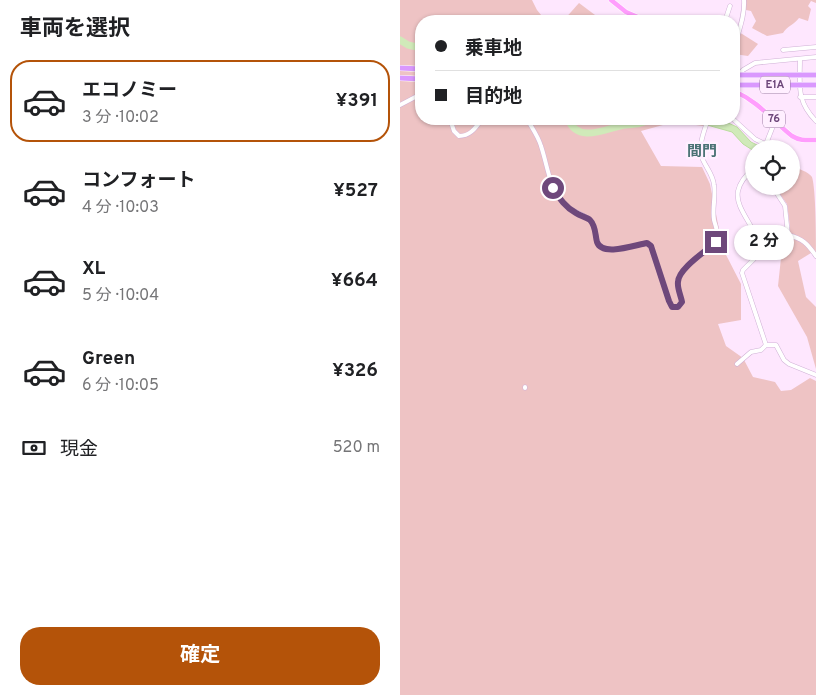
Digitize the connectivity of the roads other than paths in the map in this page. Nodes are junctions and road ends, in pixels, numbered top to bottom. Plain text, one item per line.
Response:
1 (611, 0) edge
2 (744, 0) edge
3 (730, 6) dead end
4 (633, 15) edge
5 (727, 15) edge
6 (740, 28) edge
7 (816, 47) edge
8 (783, 50) dead end
9 (816, 57) edge
10 (800, 59) junction
11 (400, 68) edge
12 (415, 69) edge
13 (740, 73) edge
14 (740, 75) edge
15 (816, 75) edge
16 (400, 78) edge
17 (415, 79) edge
18 (740, 85) edge
19 (816, 85) edge
20 (740, 94) edge
21 (415, 97) edge
22 (800, 97) junction
23 (816, 97) edge
24 (400, 104) edge
25 (775, 120) junction
26 (816, 121) edge
27 (452, 125) edge
28 (477, 125) edge
29 (530, 125) edge
30 (706, 125) edge
31 (740, 125) edge
32 (756, 140) edge
33 (768, 140) edge
34 (816, 140) edge
35 (745, 178) edge
36 (778, 195) edge
37 (816, 256) edge
38 (766, 345) junction
39 (737, 364) dead end
40 (816, 375) edge

1 - 4 main road
2 - 6 street
3 - 5 street
7 - 8 street
9 - 10 street
10 - 13 street
10 - 22 street
11 - 12 highway
14 - 15 highway, E1A, bridge
16 - 17 highway
18 - 19 highway, E1A, bridge
20 - 25 main road, 76
21 - 24 street
22 - 23 street
22 - 26 street
25 - 33 street
25 - 34 main road, 76
27 - 28 street
29 - 30 street
31 - 32 street
35 - 38 street
36 - 37 street
38 - 39 street
38 - 40 street

